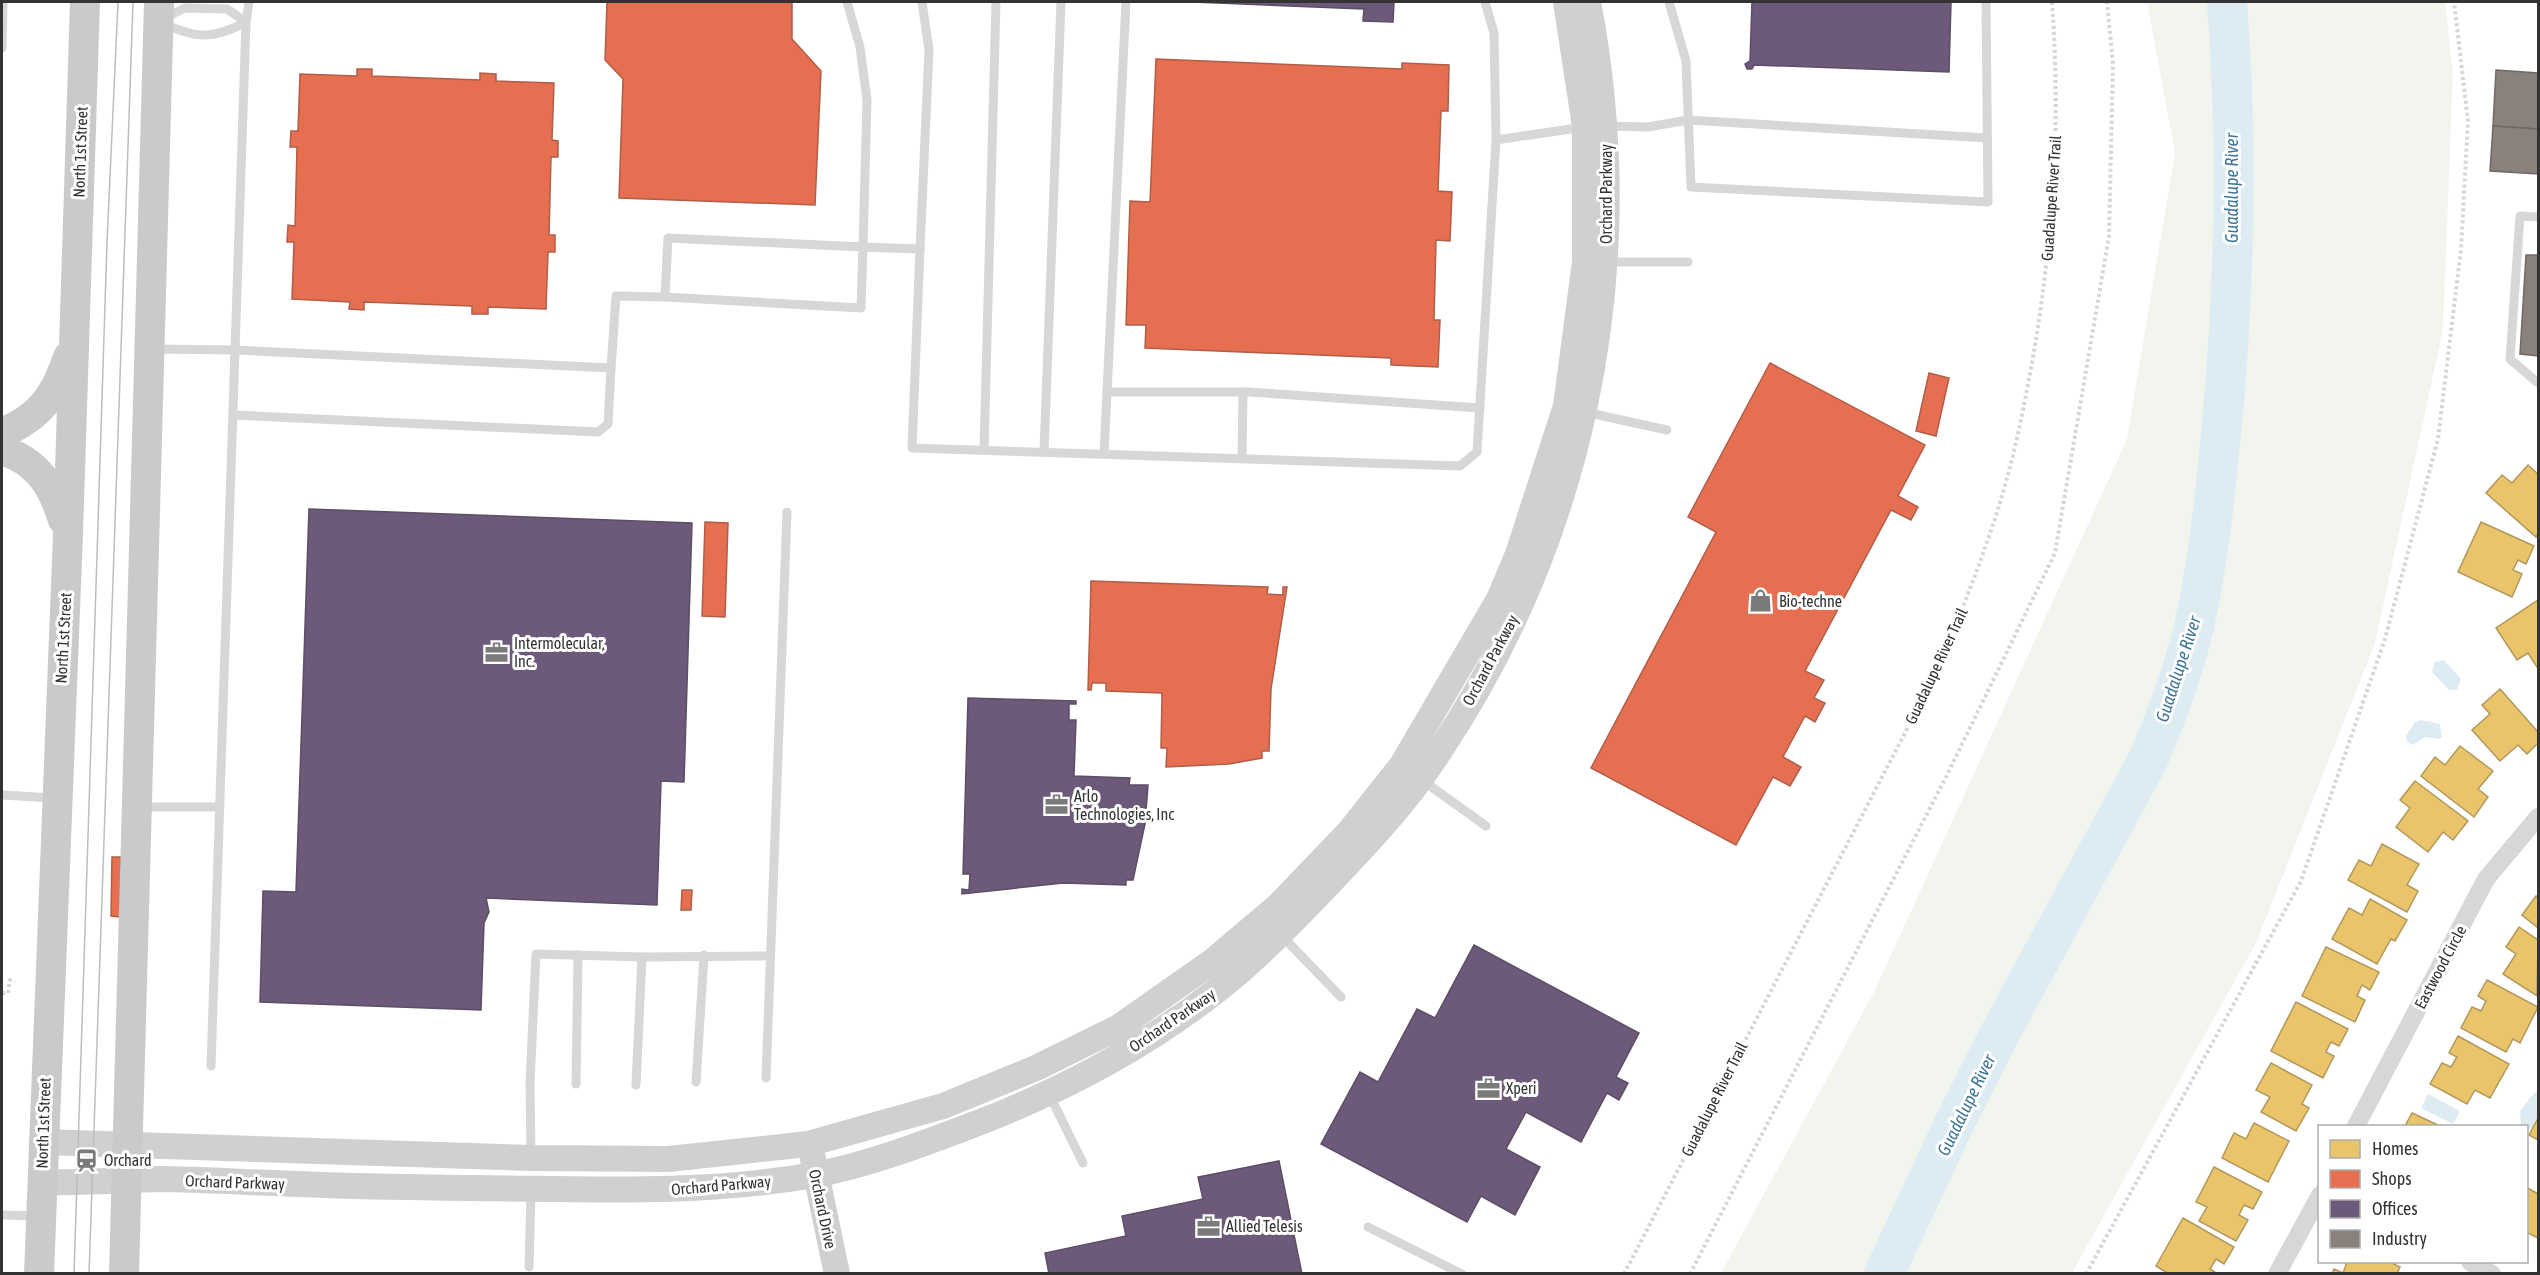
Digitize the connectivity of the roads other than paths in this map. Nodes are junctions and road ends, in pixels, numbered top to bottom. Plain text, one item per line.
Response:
1 (3, 2) edge
2 (85, 2) edge
3 (249, 2) edge
4 (847, 2) edge
5 (922, 2) edge
6 (996, 2) edge
7 (1061, 2) edge
8 (1126, 2) edge
9 (1485, 2) edge
10 (1566, 2) edge
11 (1588, 2) edge
12 (1669, 2) edge
13 (1986, 2) edge
14 (159, 11) edge
15 (246, 22) junction
16 (2, 48) edge
17 (1688, 120) junction
18 (1595, 126) junction
19 (1987, 138) junction
20 (1496, 140) junction
21 (2538, 217) edge
22 (864, 247) junction
23 (920, 249) junction
24 (1606, 262) junction
25 (1688, 262) dead end
26 (665, 297) junction
27 (74, 340) junction
28 (149, 349) junction
29 (235, 350) junction
30 (611, 368) junction
31 (2538, 383) edge
32 (1107, 392) junction
33 (1243, 392) junction
34 (1480, 408) junction
35 (1575, 409) junction
36 (233, 415) junction
37 (1667, 430) dead end
38 (2, 433) edge
39 (2, 450) edge
40 (984, 450) junction
41 (1044, 452) junction
42 (1104, 453) junction
43 (1242, 458) junction
44 (787, 512) dead end
45 (68, 534) junction
46 (1411, 772) junction
47 (2, 795) edge
48 (57, 798) junction
49 (136, 807) junction
50 (220, 807) junction
51 (2538, 817) edge
52 (1486, 826) dead end
53 (1278, 906) junction
54 (1281, 934) junction
55 (578, 955) junction
56 (704, 955) junction
57 (769, 956) junction
58 (642, 957) junction
59 (1341, 997) dead end
60 (211, 1066) dead end
61 (1036, 1068) junction
62 (766, 1078) dead end
63 (696, 1082) dead end
64 (576, 1084) dead end
65 (636, 1085) dead end
66 (1049, 1094) junction
67 (2357, 1125) edge
68 (42, 1142) junction
69 (129, 1143) junction
70 (808, 1144) junction
71 (350, 1153) junction
72 (531, 1158) junction
73 (1083, 1163) dead end
74 (817, 1174) junction
75 (128, 1180) junction
76 (41, 1182) junction
77 (349, 1186) junction
78 (531, 1188) junction
79 (2318, 1197) edge
80 (2, 1215) edge
81 (40, 1216) junction
82 (1368, 1227) dead end
83 (2472, 1263) edge
84 (529, 1267) dead end
85 (39, 1274) edge
86 (124, 1274) edge
87 (837, 1274) edge
88 (1462, 1274) edge
89 (2277, 1274) edge
90 (2492, 1274) edge

1 - 16 lane
2 - 27 main road, North 1st Street
3 - 15 lane
4 - 22 lane
5 - 23 lane
6 - 40 lane
7 - 41 lane
8 - 32 lane
9 - 20 lane
10 - 18 main road, Orchard Parkway
11 - 18 main road, Orchard Parkway
12 - 17 lane
13 - 19 lane
14 - 15 lane
14 - 15 lane
14 - 28 main road
15 - 29 lane
17 - 18 lane
17 - 19 lane
17 - 19 lane
18 - 20 lane
18 - 24 main road, Orchard Parkway
18 - 35 main road, Orchard Parkway
20 - 34 lane
21 - 31 lane
22 - 23 lane
22 - 26 lane
22 - 26 lane
23 - 40 lane
24 - 25 lane
24 - 35 main road, Orchard Parkway
26 - 30 lane
27 - 38 main road
27 - 45 main road, North 1st Street
28 - 29 lane
28 - 49 main road
29 - 30 lane
29 - 36 lane
30 - 36 lane
32 - 33 lane
32 - 42 lane
33 - 34 lane
33 - 43 lane
34 - 43 lane
35 - 37 lane
35 - 46 main road, Orchard Parkway
36 - 50 lane
39 - 45 main road
40 - 41 lane
41 - 42 lane
42 - 43 lane
44 - 57 lane
45 - 48 main road, North 1st Street
46 - 52 lane
46 - 53 main road, Orchard Parkway
46 - 54 main road, Orchard Parkway
47 - 48 lane
48 - 68 main road, North 1st Street
49 - 50 lane
49 - 69 main road
50 - 60 lane
51 - 67 street, Eastwood Circle
53 - 54 main road
53 - 61 main road, Orchard Parkway
54 - 59 lane
54 - 66 main road, Orchard Parkway
55 - 58 lane
55 - 64 lane
55 - 72 lane
56 - 57 lane
56 - 58 lane
56 - 63 lane
57 - 62 lane
58 - 65 lane
61 - 66 main road
61 - 70 main road, Orchard Parkway
66 - 73 lane
66 - 74 main road, Orchard Parkway
68 - 69 main road, Orchard Parkway
68 - 76 main road, North 1st Street
69 - 71 main road, Orchard Parkway
69 - 75 main road
70 - 72 main road, Orchard Parkway
70 - 74 main road, Orchard Drive
71 - 72 main road, Orchard Parkway
71 - 77 main road
72 - 78 main road
74 - 78 main road, Orchard Parkway
74 - 87 main road, Orchard Drive
75 - 76 main road, Orchard Parkway
75 - 77 main road, Orchard Parkway
75 - 86 main road
76 - 81 main road, North 1st Street
77 - 78 main road, Orchard Parkway
78 - 84 lane
79 - 89 street
80 - 81 lane
81 - 85 main road, North 1st Street
82 - 88 lane
83 - 90 street

